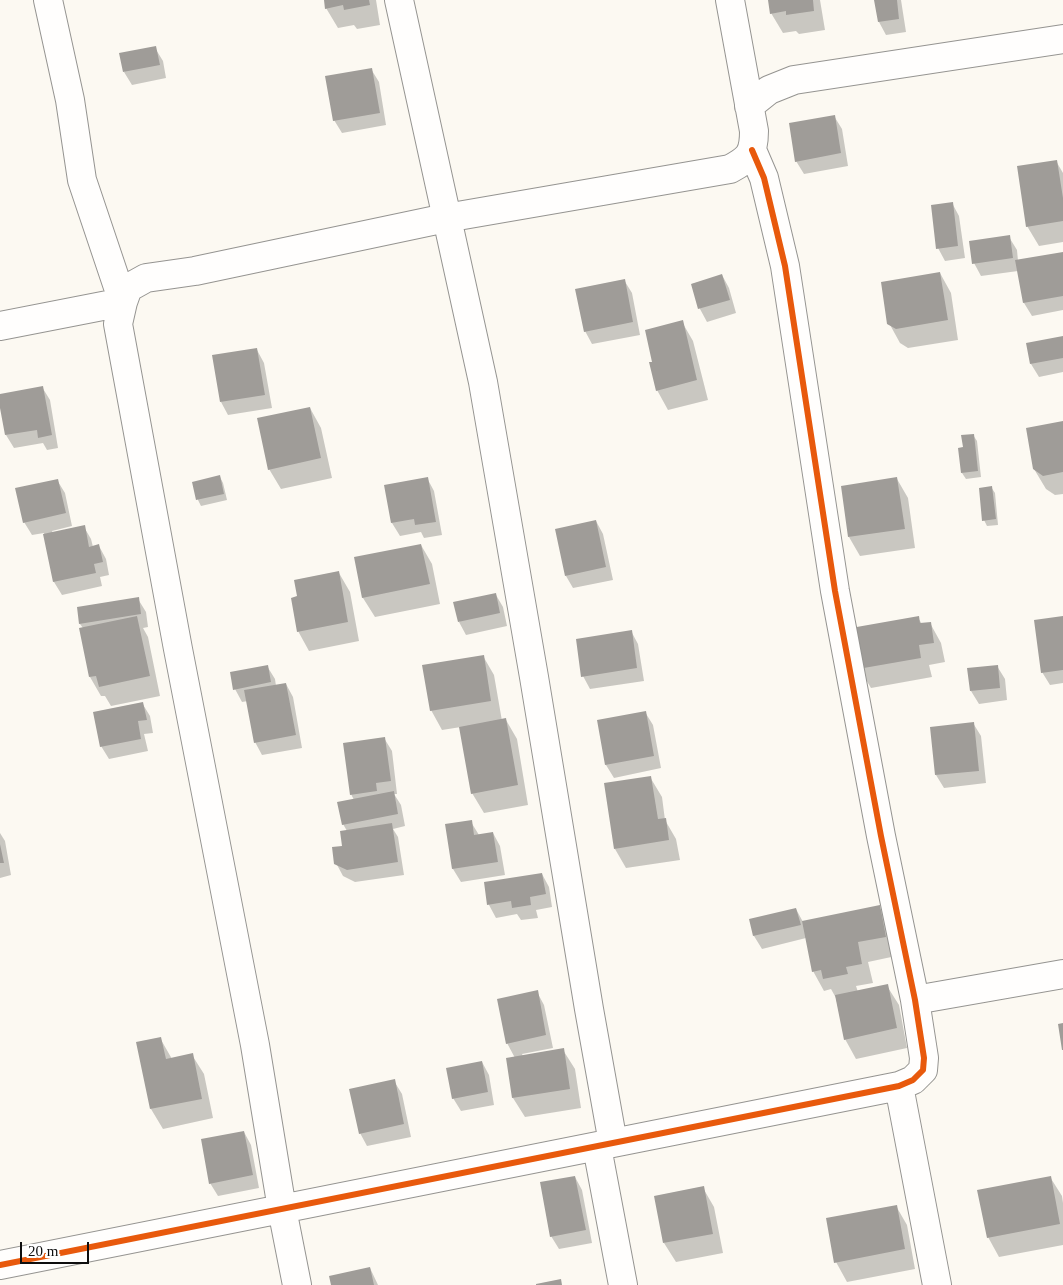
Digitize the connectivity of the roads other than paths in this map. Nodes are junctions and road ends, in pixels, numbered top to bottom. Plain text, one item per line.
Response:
1 (48, 0) edge
2 (400, 0) edge
3 (730, 0) edge
4 (1063, 39) edge
5 (749, 106) junction
6 (752, 150) junction
7 (446, 218) junction
8 (123, 302) junction
9 (0, 326) edge
10 (1063, 974) edge
11 (915, 1000) junction
12 (899, 1086) junction
13 (605, 1145) junction
14 (282, 1209) junction
15 (0, 1265) edge
16 (297, 1285) edge
17 (623, 1285) edge
18 (937, 1285) edge

1 - 8 street
2 - 7 street
3 - 5 street
4 - 5 street
5 - 6 street
6 - 7 street
6 - 11 street
7 - 8 street
7 - 13 street
8 - 9 street
8 - 14 street
10 - 11 street
11 - 12 street
12 - 13 street
12 - 18 street
13 - 14 street
13 - 17 street
14 - 15 street
14 - 16 street

